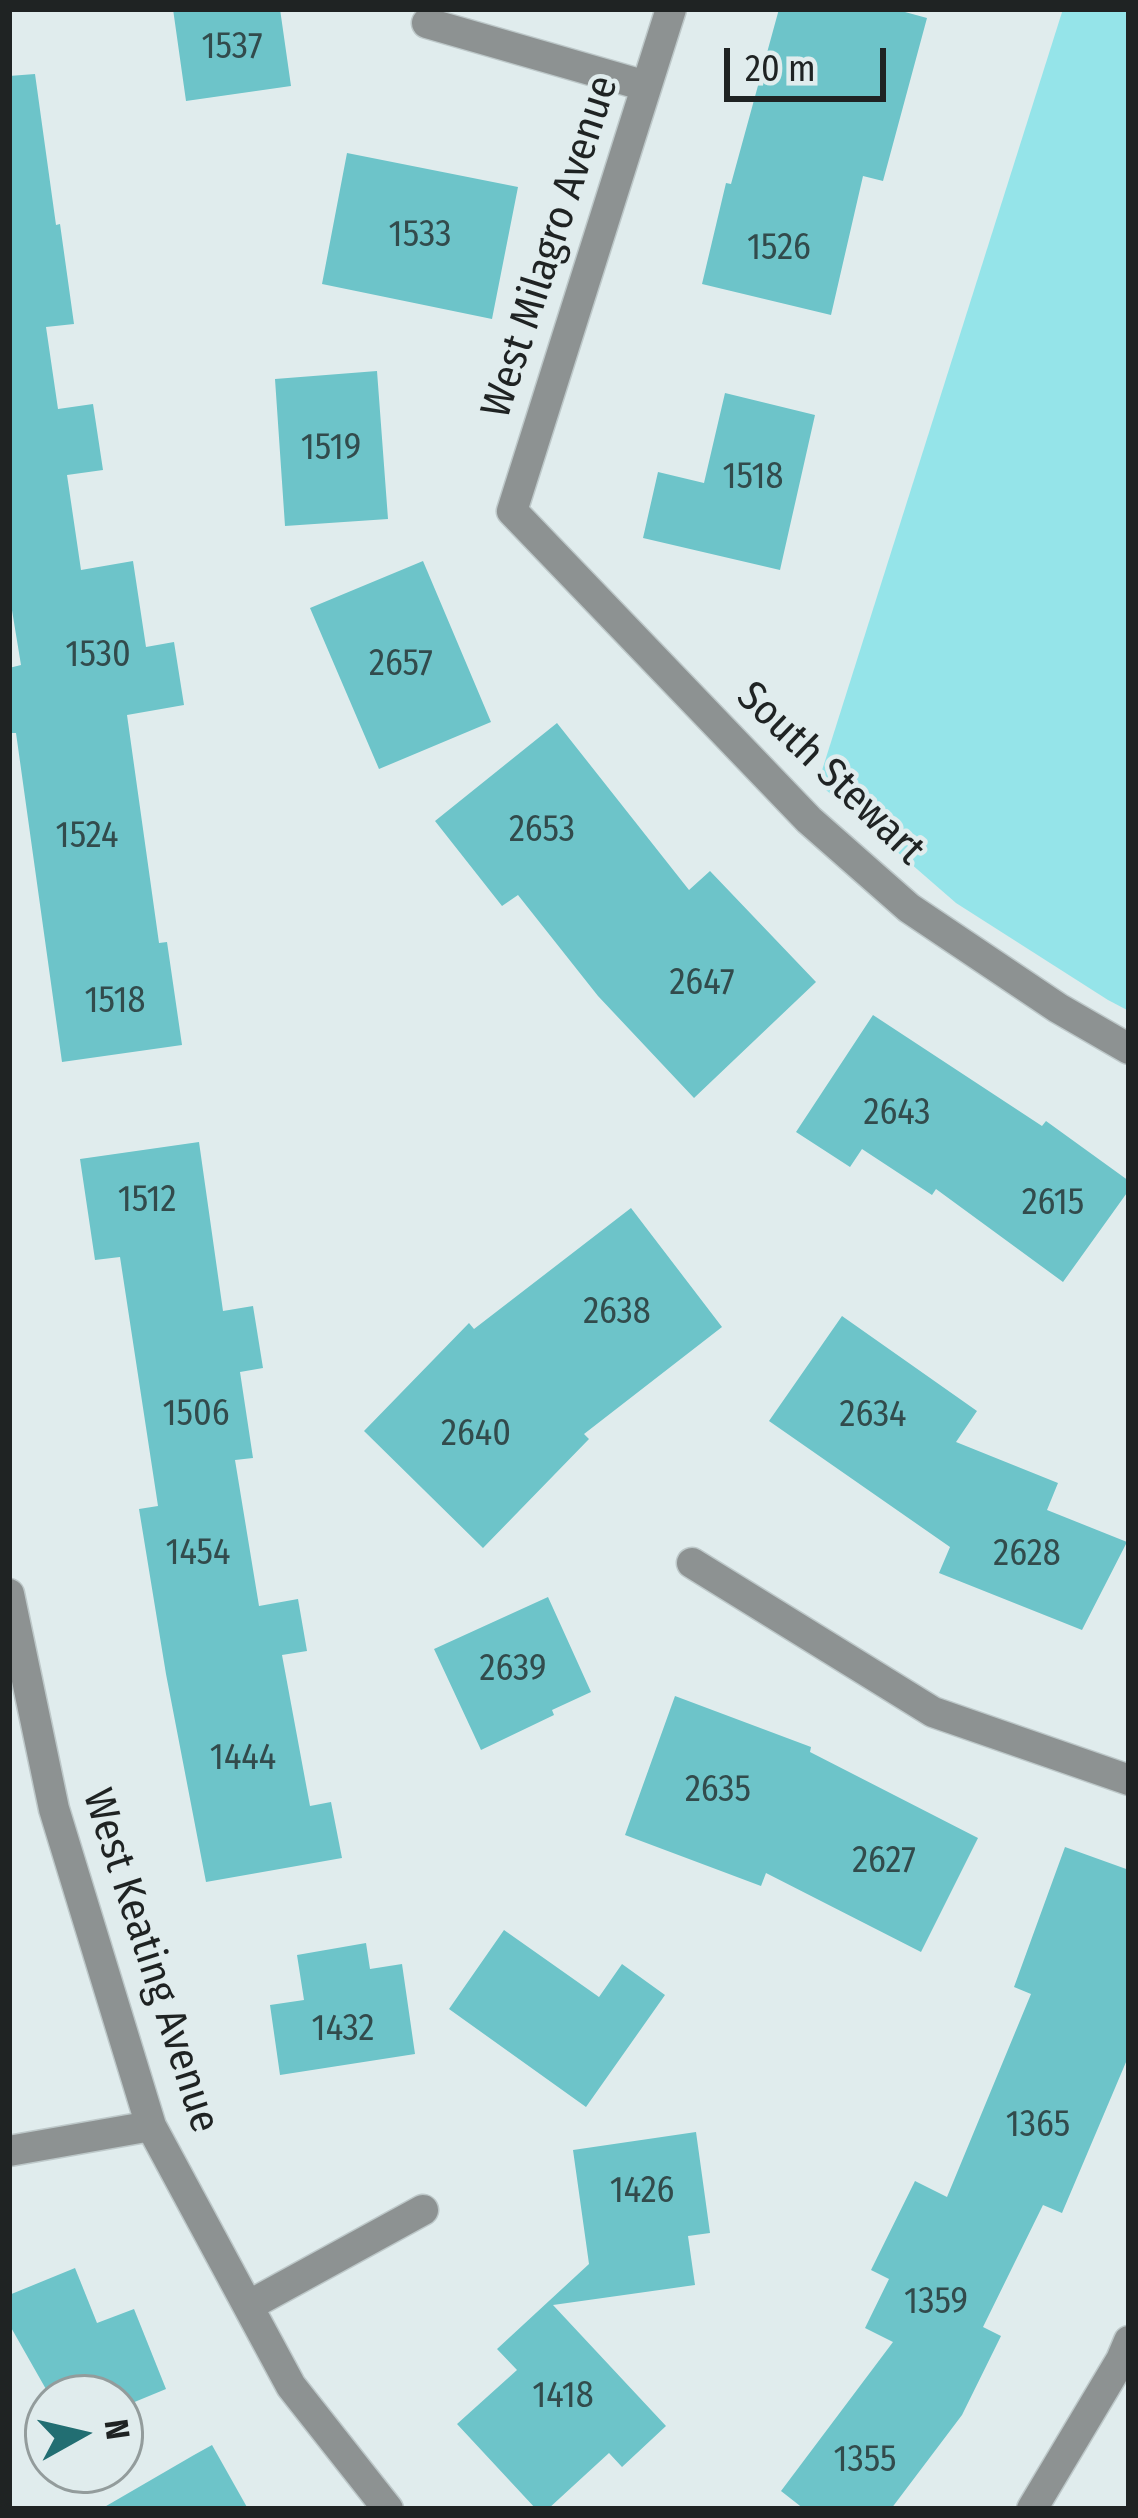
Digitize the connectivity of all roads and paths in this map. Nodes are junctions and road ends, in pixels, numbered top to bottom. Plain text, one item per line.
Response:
1 (671, 9) edge
2 (428, 22) dead end
3 (646, 86) junction
4 (512, 511) joint
5 (1129, 1049) edge
6 (692, 1563) dead end
7 (9, 1594) edge
8 (1129, 1780) edge
9 (151, 2126) junction
10 (9, 2151) edge
11 (423, 2210) dead end
12 (248, 2306) junction
13 (1129, 2341) edge
14 (388, 2509) edge
15 (1032, 2509) edge

1 - 3 street, West Milagro Avenue
2 - 3 street
3 - 4 street, West Milagro Avenue
4 - 5 street, South Stewart
6 - 8 street
7 - 9 street, West Keating Avenue
9 - 10 street
9 - 12 street, West Keating Avenue
11 - 12 street
12 - 14 street, West Keating Avenue
13 - 15 street

